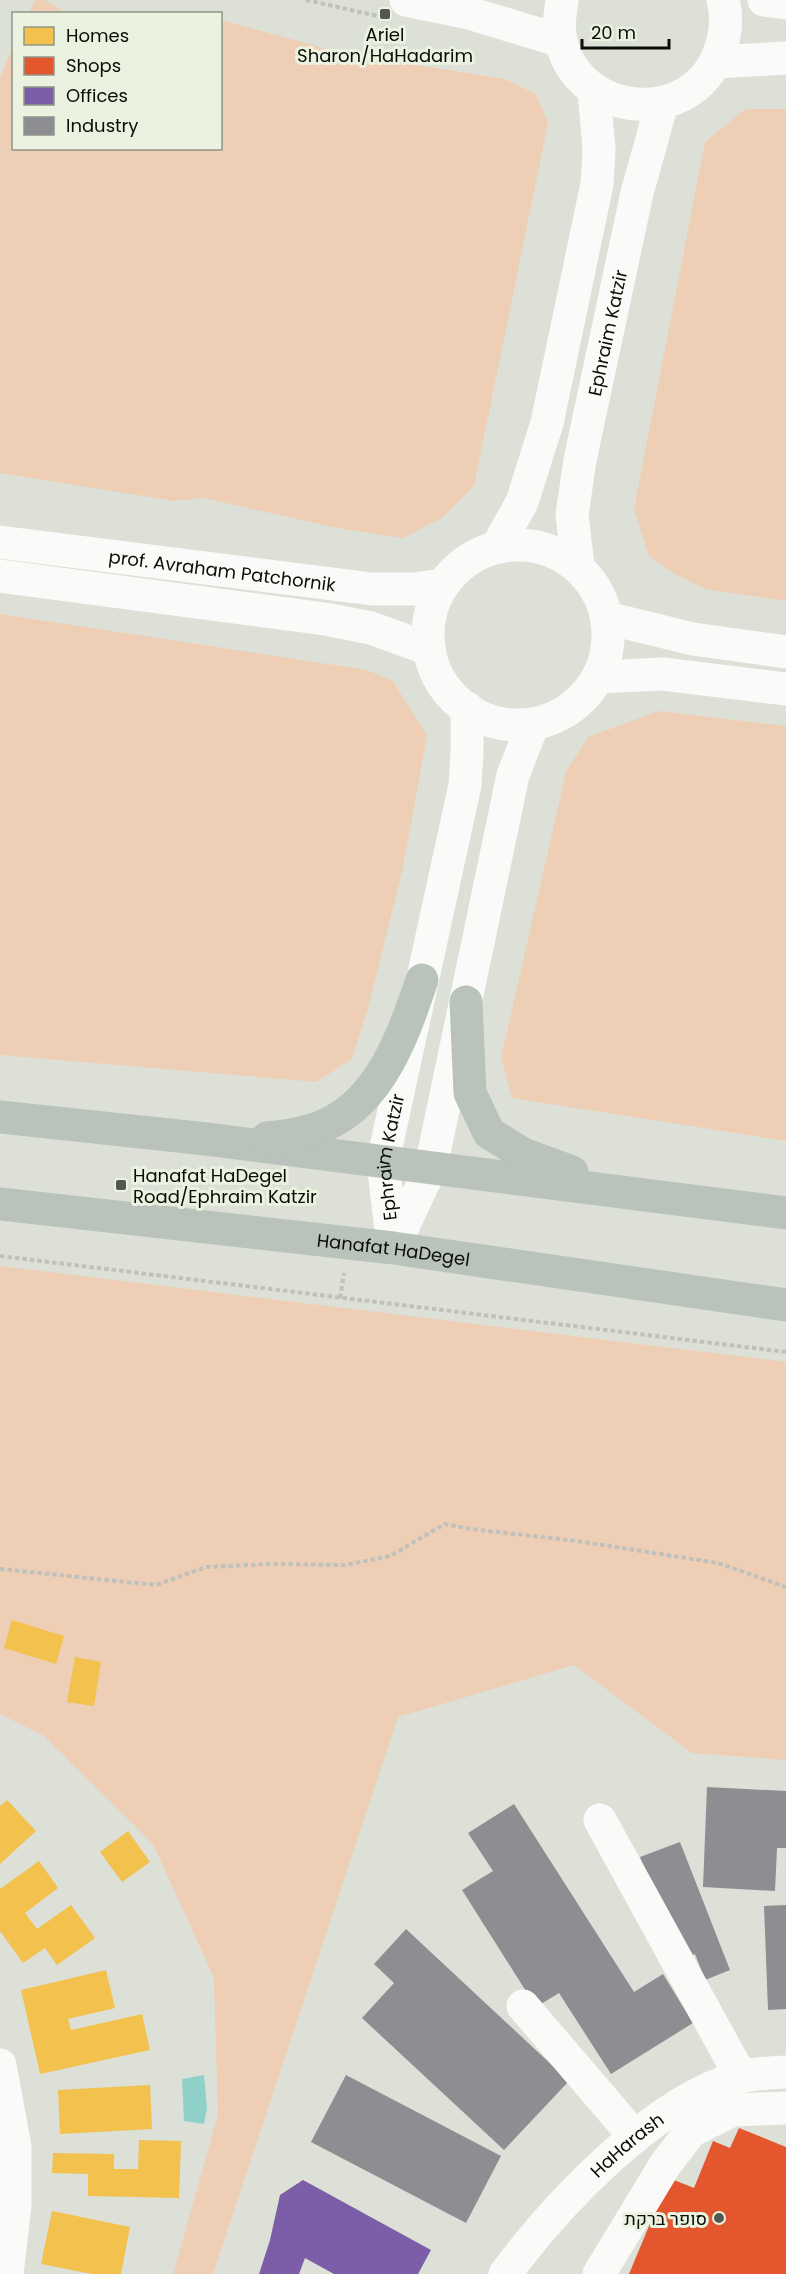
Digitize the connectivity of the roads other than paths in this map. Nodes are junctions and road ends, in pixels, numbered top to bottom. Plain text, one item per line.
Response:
1 (406, 0) edge
2 (562, 0) edge
3 (723, 0) edge
4 (764, 0) edge
5 (786, 3) edge
6 (561, 41) junction
7 (786, 58) edge
8 (716, 62) junction
9 (594, 90) junction
10 (662, 103) junction
11 (0, 542) edge
12 (497, 547) junction
13 (578, 566) junction
14 (0, 576) edge
15 (442, 585) junction
16 (607, 618) junction
17 (414, 643) junction
18 (786, 652) edge
19 (598, 677) junction
20 (786, 689) edge
21 (454, 703) junction
22 (533, 724) junction
23 (422, 980) junction
24 (466, 1002) junction
25 (0, 1117) edge
26 (206, 1139) junction
27 (383, 1161) junction
28 (431, 1167) junction
29 (631, 1192) junction
30 (0, 1204) edge
31 (786, 1213) edge
32 (393, 1248) junction
33 (786, 1305) edge
34 (600, 1820) dead end
35 (523, 2006) dead end
36 (0, 2065) edge
37 (786, 2072) edge
38 (734, 2080) junction
39 (786, 2108) edge
40 (635, 2137) junction
41 (7, 2274) edge
42 (505, 2274) edge
43 (599, 2274) edge

1 - 6 street
2 - 6 street
3 - 8 street
4 - 5 street
6 - 9 street
7 - 8 street
8 - 10 street
9 - 10 street
9 - 12 street
10 - 13 street, Ephraim Katzir
11 - 15 street, prof. Avraham Patchornik
12 - 13 street
12 - 15 street
13 - 16 street
14 - 17 street, prof. Avraham Patchornik
15 - 17 street
16 - 18 street
16 - 19 street
17 - 21 street
19 - 20 street
19 - 22 street
21 - 22 street
21 - 23 street, Ephraim Katzir
22 - 24 street, Ephraim Katzir
23 - 26 main road
23 - 27 street, Ephraim Katzir
24 - 28 street, Ephraim Katzir
24 - 29 main road
25 - 26 main road
26 - 27 main road
27 - 28 main road
27 - 32 street, Ephraim Katzir
28 - 29 main road
28 - 32 street, Ephraim Katzir
29 - 31 main road
30 - 32 main road, Hanafat HaDegel
32 - 33 main road, Hanafat HaDegel
34 - 38 street
35 - 40 street
36 - 41 street
37 - 38 street, HaHarash
38 - 40 street, HaHarash
39 - 43 street
40 - 42 street, HaHarash

